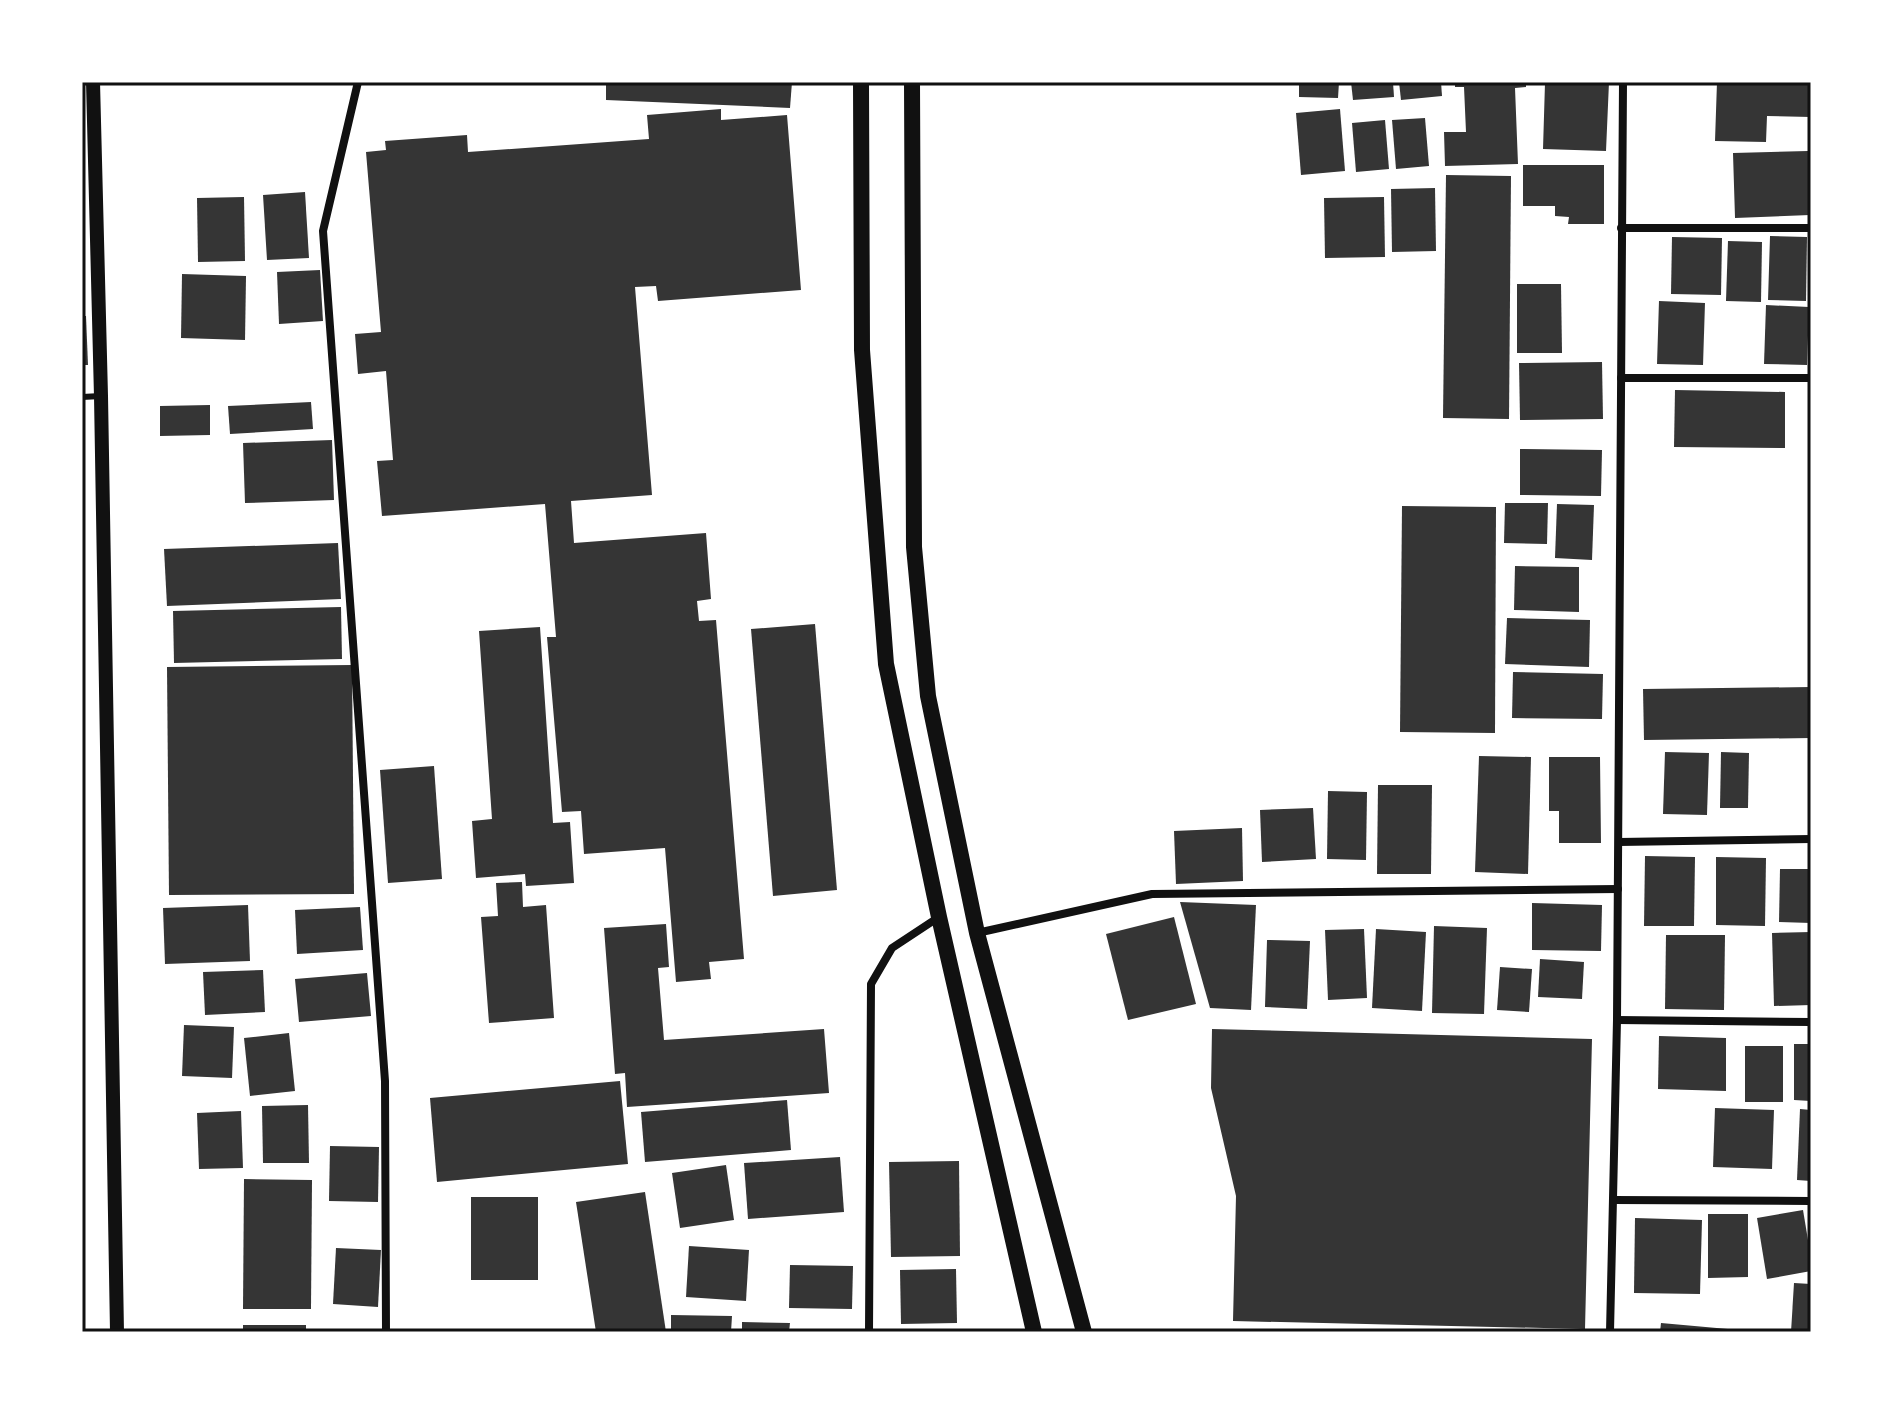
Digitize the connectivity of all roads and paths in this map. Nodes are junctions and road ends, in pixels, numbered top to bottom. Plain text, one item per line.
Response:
1 (93, 82) edge
2 (358, 82) edge
3 (861, 82) edge
4 (912, 82) edge
5 (1623, 82) edge
6 (1621, 228) junction
7 (1811, 228) edge
8 (1621, 378) junction
9 (1811, 378) edge
10 (101, 396) junction
11 (82, 397) edge
12 (1811, 839) edge
13 (1619, 842) junction
14 (1618, 889) junction
15 (939, 917) junction
16 (977, 933) junction
17 (1617, 1020) junction
18 (1811, 1022) edge
19 (1613, 1200) junction
20 (1811, 1201) edge
21 (117, 1332) edge
22 (386, 1332) edge
23 (869, 1332) edge
24 (1034, 1332) edge
25 (1084, 1332) edge
26 (1610, 1332) edge

1 - 10 street
2 - 22 street
3 - 15 main road
4 - 16 main road
5 - 6 street
6 - 7 street
6 - 8 street
8 - 9 street
8 - 13 street
10 - 11 lane
10 - 21 street
12 - 13 street
13 - 14 street
14 - 16 street
14 - 17 street
15 - 23 street
15 - 24 main road
16 - 25 main road
17 - 18 street
17 - 19 street
19 - 20 street
19 - 26 street

